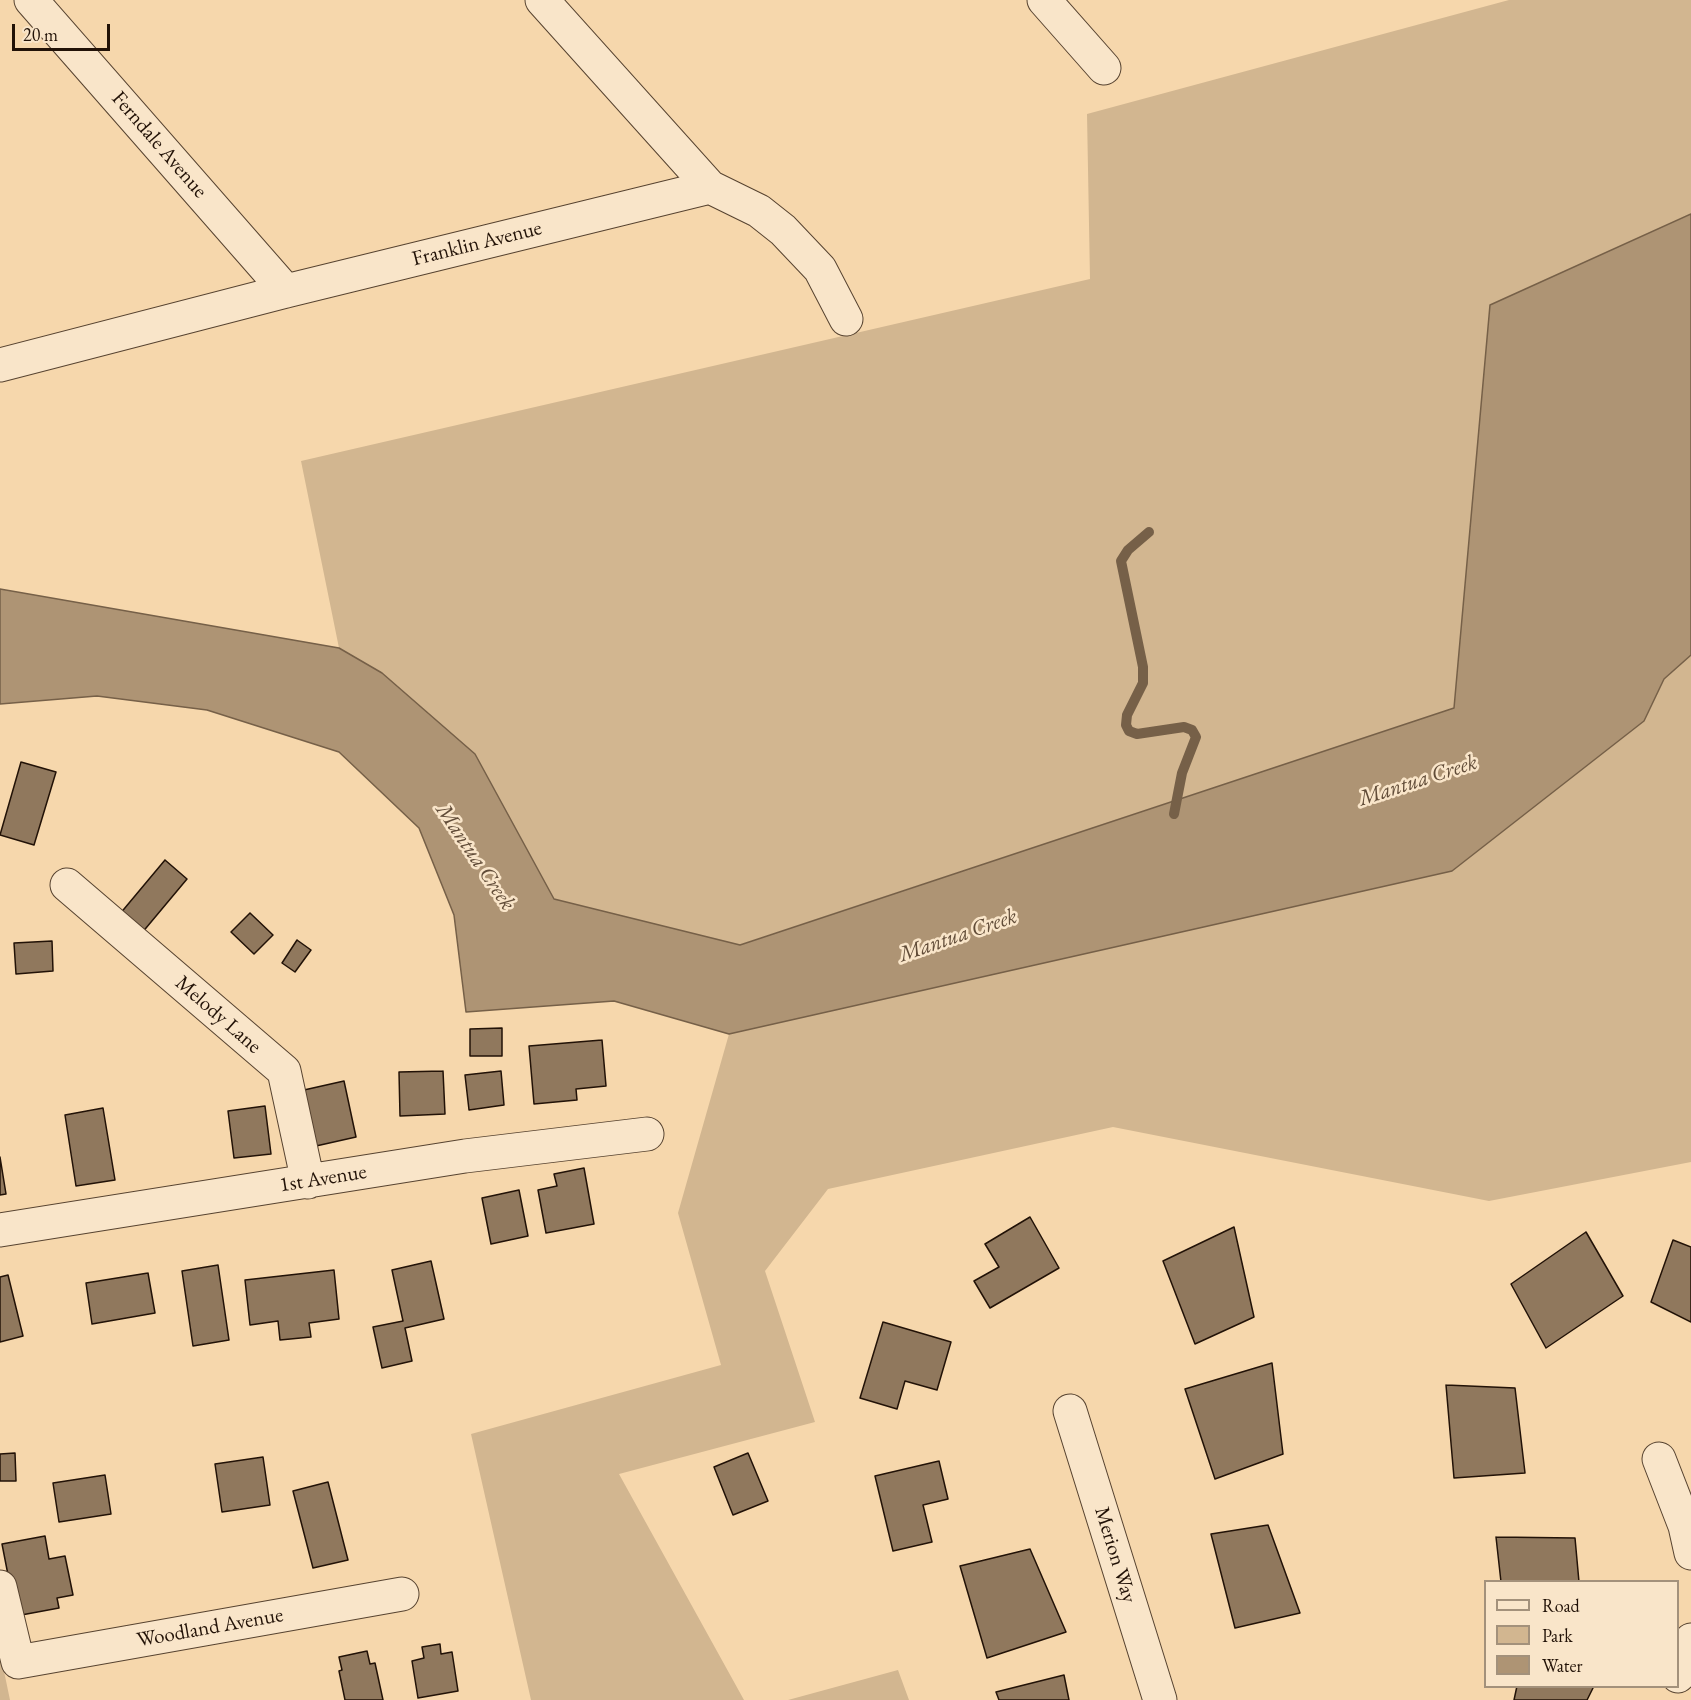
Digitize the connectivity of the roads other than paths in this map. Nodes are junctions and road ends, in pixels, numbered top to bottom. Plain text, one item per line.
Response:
1 (31, 0) edge
2 (542, 0) edge
3 (1044, 0) edge
4 (1104, 68) dead end
5 (710, 187) junction
6 (286, 291) junction
7 (846, 319) dead end
8 (0, 365) edge
9 (67, 885) dead end
10 (647, 1134) dead end
11 (308, 1182) junction
12 (0, 1230) edge
13 (1070, 1411) dead end
14 (1659, 1459) dead end
15 (1691, 1553) edge
16 (0, 1587) edge
17 (402, 1594) dead end
18 (1691, 1640) edge
19 (1679, 1671) edge
20 (1160, 1700) edge

1 - 6 street, Ferndale Avenue
2 - 5 street
3 - 4 street
5 - 6 street, Franklin Avenue
5 - 7 street
6 - 8 street, Franklin Avenue
9 - 11 street, Melody Lane
10 - 11 street, 1st Avenue
11 - 12 street, 1st Avenue
13 - 20 street, Merion Way
14 - 15 street
16 - 17 street, Woodland Avenue
18 - 19 street

